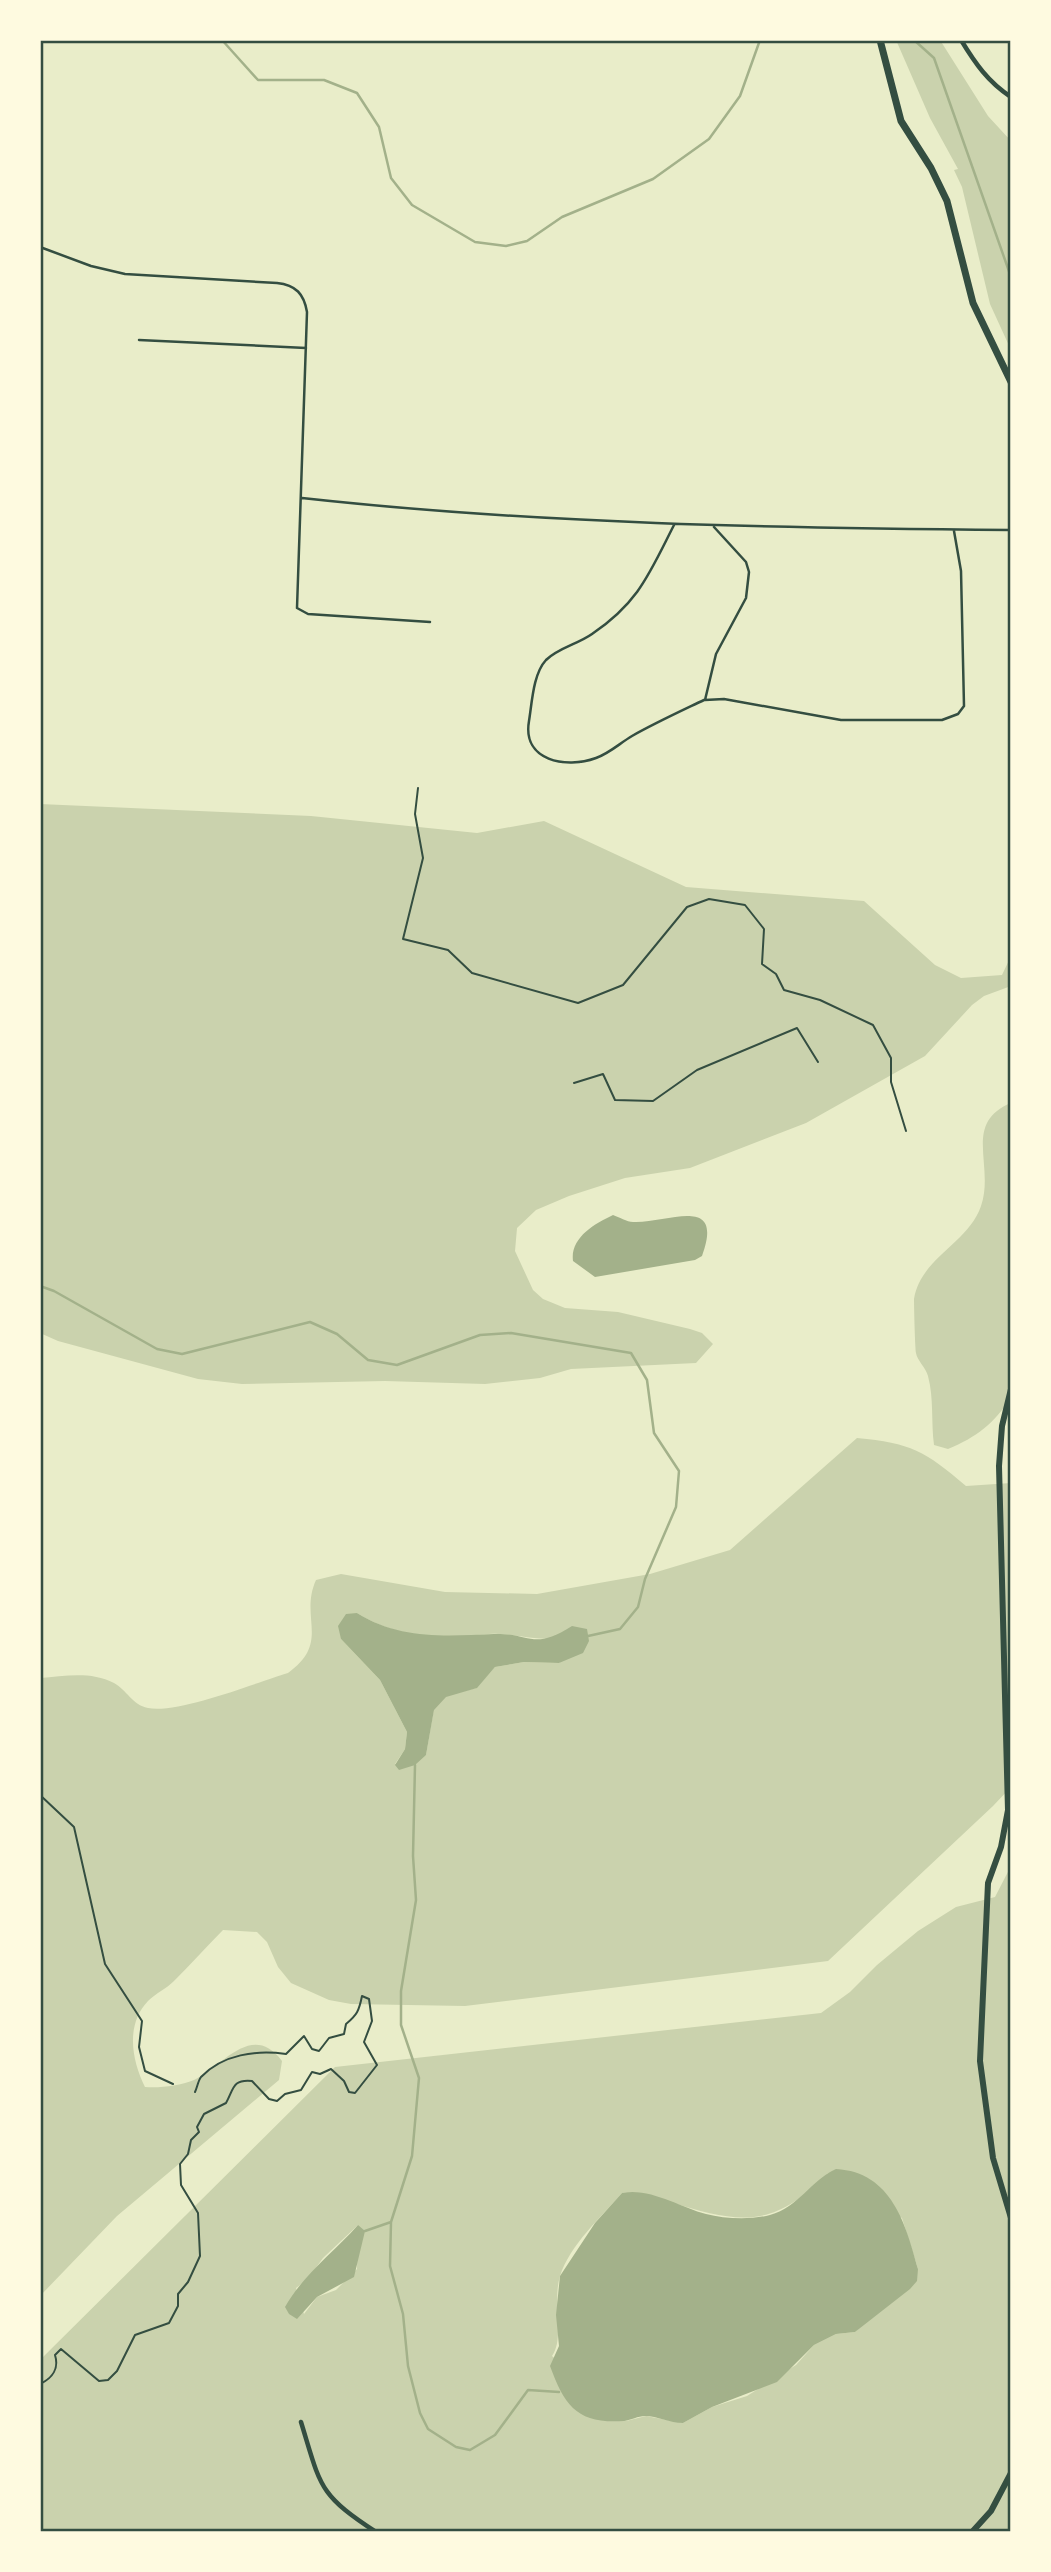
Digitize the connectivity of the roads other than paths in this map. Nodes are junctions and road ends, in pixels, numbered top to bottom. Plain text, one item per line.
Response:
1 (880, 40) edge
2 (961, 40) edge
3 (1011, 97) edge
4 (40, 247) edge
5 (139, 340) dead end
6 (306, 348) junction
7 (1011, 382) edge
8 (302, 498) junction
9 (674, 525) junction
10 (714, 527) junction
11 (954, 530) junction
12 (1011, 530) edge
13 (430, 622) dead end
14 (705, 700) junction
15 (1011, 1389) edge
16 (1011, 2218) edge
17 (301, 2422) dead end
18 (1011, 2473) edge
19 (376, 2532) edge
20 (972, 2532) edge

1 - 7 main road
2 - 3 street
4 - 6 lane
5 - 6 lane
6 - 8 lane
8 - 9 lane
8 - 13 lane
9 - 10 lane
9 - 14 lane
10 - 11 lane
10 - 14 lane
11 - 12 lane
11 - 14 lane
15 - 16 street
17 - 19 street
18 - 20 street

